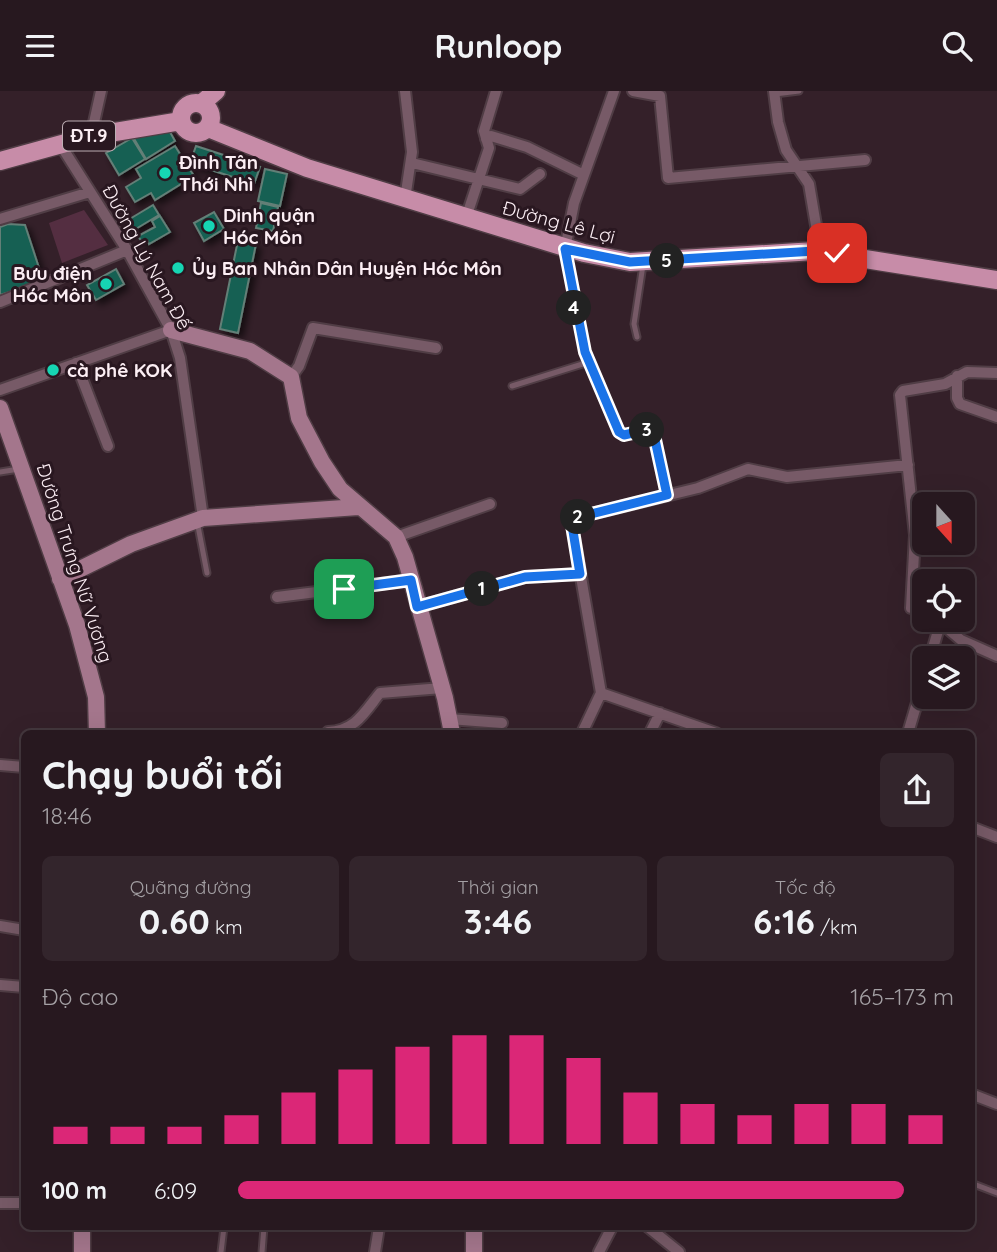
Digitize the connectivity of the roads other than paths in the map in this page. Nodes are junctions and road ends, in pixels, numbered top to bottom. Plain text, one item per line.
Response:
1 (102, 91) edge
2 (216, 91) edge
3 (405, 91) edge
4 (496, 91) edge
5 (614, 91) edge
6 (633, 91) edge
7 (799, 91) edge
8 (775, 93) edge
9 (201, 104) junction
10 (181, 121) junction
11 (208, 128) junction
12 (90, 136) junction
13 (486, 139) junction
14 (60, 144) junction
15 (864, 160) dead end
16 (0, 162) edge
17 (412, 163) junction
18 (796, 165) junction
19 (540, 174) dead end
20 (584, 175) junction
21 (479, 179) junction
22 (90, 192) junction
23 (405, 199) junction
24 (466, 218) junction
25 (0, 219) edge
26 (565, 249) junction
27 (127, 250) junction
28 (815, 251) junction
29 (644, 261) junction
30 (997, 280) edge
31 (0, 302) edge
32 (172, 330) junction
33 (637, 337) dead end
34 (436, 348) dead end
35 (589, 362) junction
36 (76, 363) junction
37 (997, 373) edge
38 (957, 376) junction
39 (290, 377) junction
40 (512, 386) dead end
41 (0, 390) edge
42 (0, 408) edge
43 (997, 417) edge
44 (107, 446) dead end
45 (908, 465) junction
46 (22, 469) junction
47 (0, 472) edge
48 (667, 495) junction
49 (491, 504) dead end
50 (358, 507) junction
51 (200, 519) junction
52 (396, 537) junction
53 (913, 569) edge
54 (207, 573) dead end
55 (580, 574) junction
56 (60, 579) junction
57 (411, 580) junction
58 (912, 590) edge
59 (278, 597) dead end
60 (417, 607) junction
61 (912, 608) edge
62 (951, 632) edge
63 (997, 656) edge
64 (442, 688) junction
65 (601, 693) junction
66 (915, 709) edge
67 (660, 713) junction
68 (502, 723) dead end
69 (450, 726) edge
70 (97, 730) edge
71 (346, 730) edge
72 (583, 730) edge
73 (652, 730) edge
74 (708, 730) edge
75 (909, 730) edge
76 (0, 765) edge
77 (21, 767) edge
78 (975, 829) edge
79 (997, 837) edge
80 (0, 926) edge
81 (21, 930) edge
82 (0, 985) edge
83 (21, 987) edge
84 (975, 1096) edge
85 (997, 1104) edge
86 (975, 1185) edge
87 (997, 1193) edge
88 (0, 1203) edge
89 (21, 1203) edge
90 (82, 1230) edge
91 (224, 1230) edge
92 (264, 1230) edge
93 (379, 1230) edge
94 (474, 1230) edge
95 (610, 1230) edge
96 (652, 1230) edge
97 (82, 1252) edge
98 (221, 1252) edge
99 (262, 1252) edge
100 (375, 1252) edge
101 (474, 1252) edge
102 (599, 1252) edge
103 (678, 1252) edge

1 - 12 street
2 - 9 main road
3 - 17 street
4 - 13 street
5 - 20 street
6 - 18 street
7 - 8 lane
8 - 18 street
9 - 10 main road
9 - 11 main road
10 - 11 main road
10 - 12 main road, ĐT.9
11 - 23 main road, Đường Lê Lợi
12 - 14 main road, ĐT.9
13 - 20 street
13 - 21 street
14 - 16 main road, ĐT.9
14 - 22 street, Đường Lý Nam Đế
15 - 18 street
17 - 21 street
17 - 23 street
18 - 28 street
19 - 21 street
20 - 26 street
21 - 24 street
22 - 25 street
22 - 27 street, Đường Lý Nam Đế
23 - 24 main road, Đường Lê Lợi
24 - 26 main road, Đường Lê Lợi
26 - 29 main road, Đường Lê Lợi
26 - 35 lane
27 - 31 street
27 - 32 street, Đường Lý Nam Đế
28 - 29 main road, Đường Lê Lợi
28 - 30 main road, Đường Lê Lợi
29 - 33 lane
32 - 36 street
32 - 39 street
32 - 51 street, Đường Lý Nam Đế
34 - 39 street
35 - 40 lane
35 - 48 lane
36 - 41 street
36 - 44 street
37 - 38 street
38 - 43 street
38 - 45 street
39 - 50 street
42 - 46 street, Đường Trưng Nữ Vương
45 - 48 street
45 - 53 street
46 - 47 lane
46 - 56 street, Đường Trưng Nữ Vương
48 - 55 street
49 - 52 street
50 - 51 street
50 - 52 street
51 - 54 lane
51 - 56 street
52 - 57 street
55 - 60 street
55 - 65 street
56 - 70 street, Đường Trưng Nữ Vương
57 - 59 street
57 - 60 street
58 - 61 street
60 - 64 street
62 - 63 street
64 - 69 street
64 - 71 street
65 - 67 street
65 - 72 street
66 - 75 street
67 - 73 street
67 - 74 street
68 - 69 street
76 - 77 street
78 - 79 street
80 - 81 street
82 - 83 street
84 - 85 street
86 - 87 lane
88 - 89 street
90 - 97 street
91 - 98 lane
92 - 99 lane
93 - 100 street
94 - 101 street
95 - 102 street
96 - 103 street

